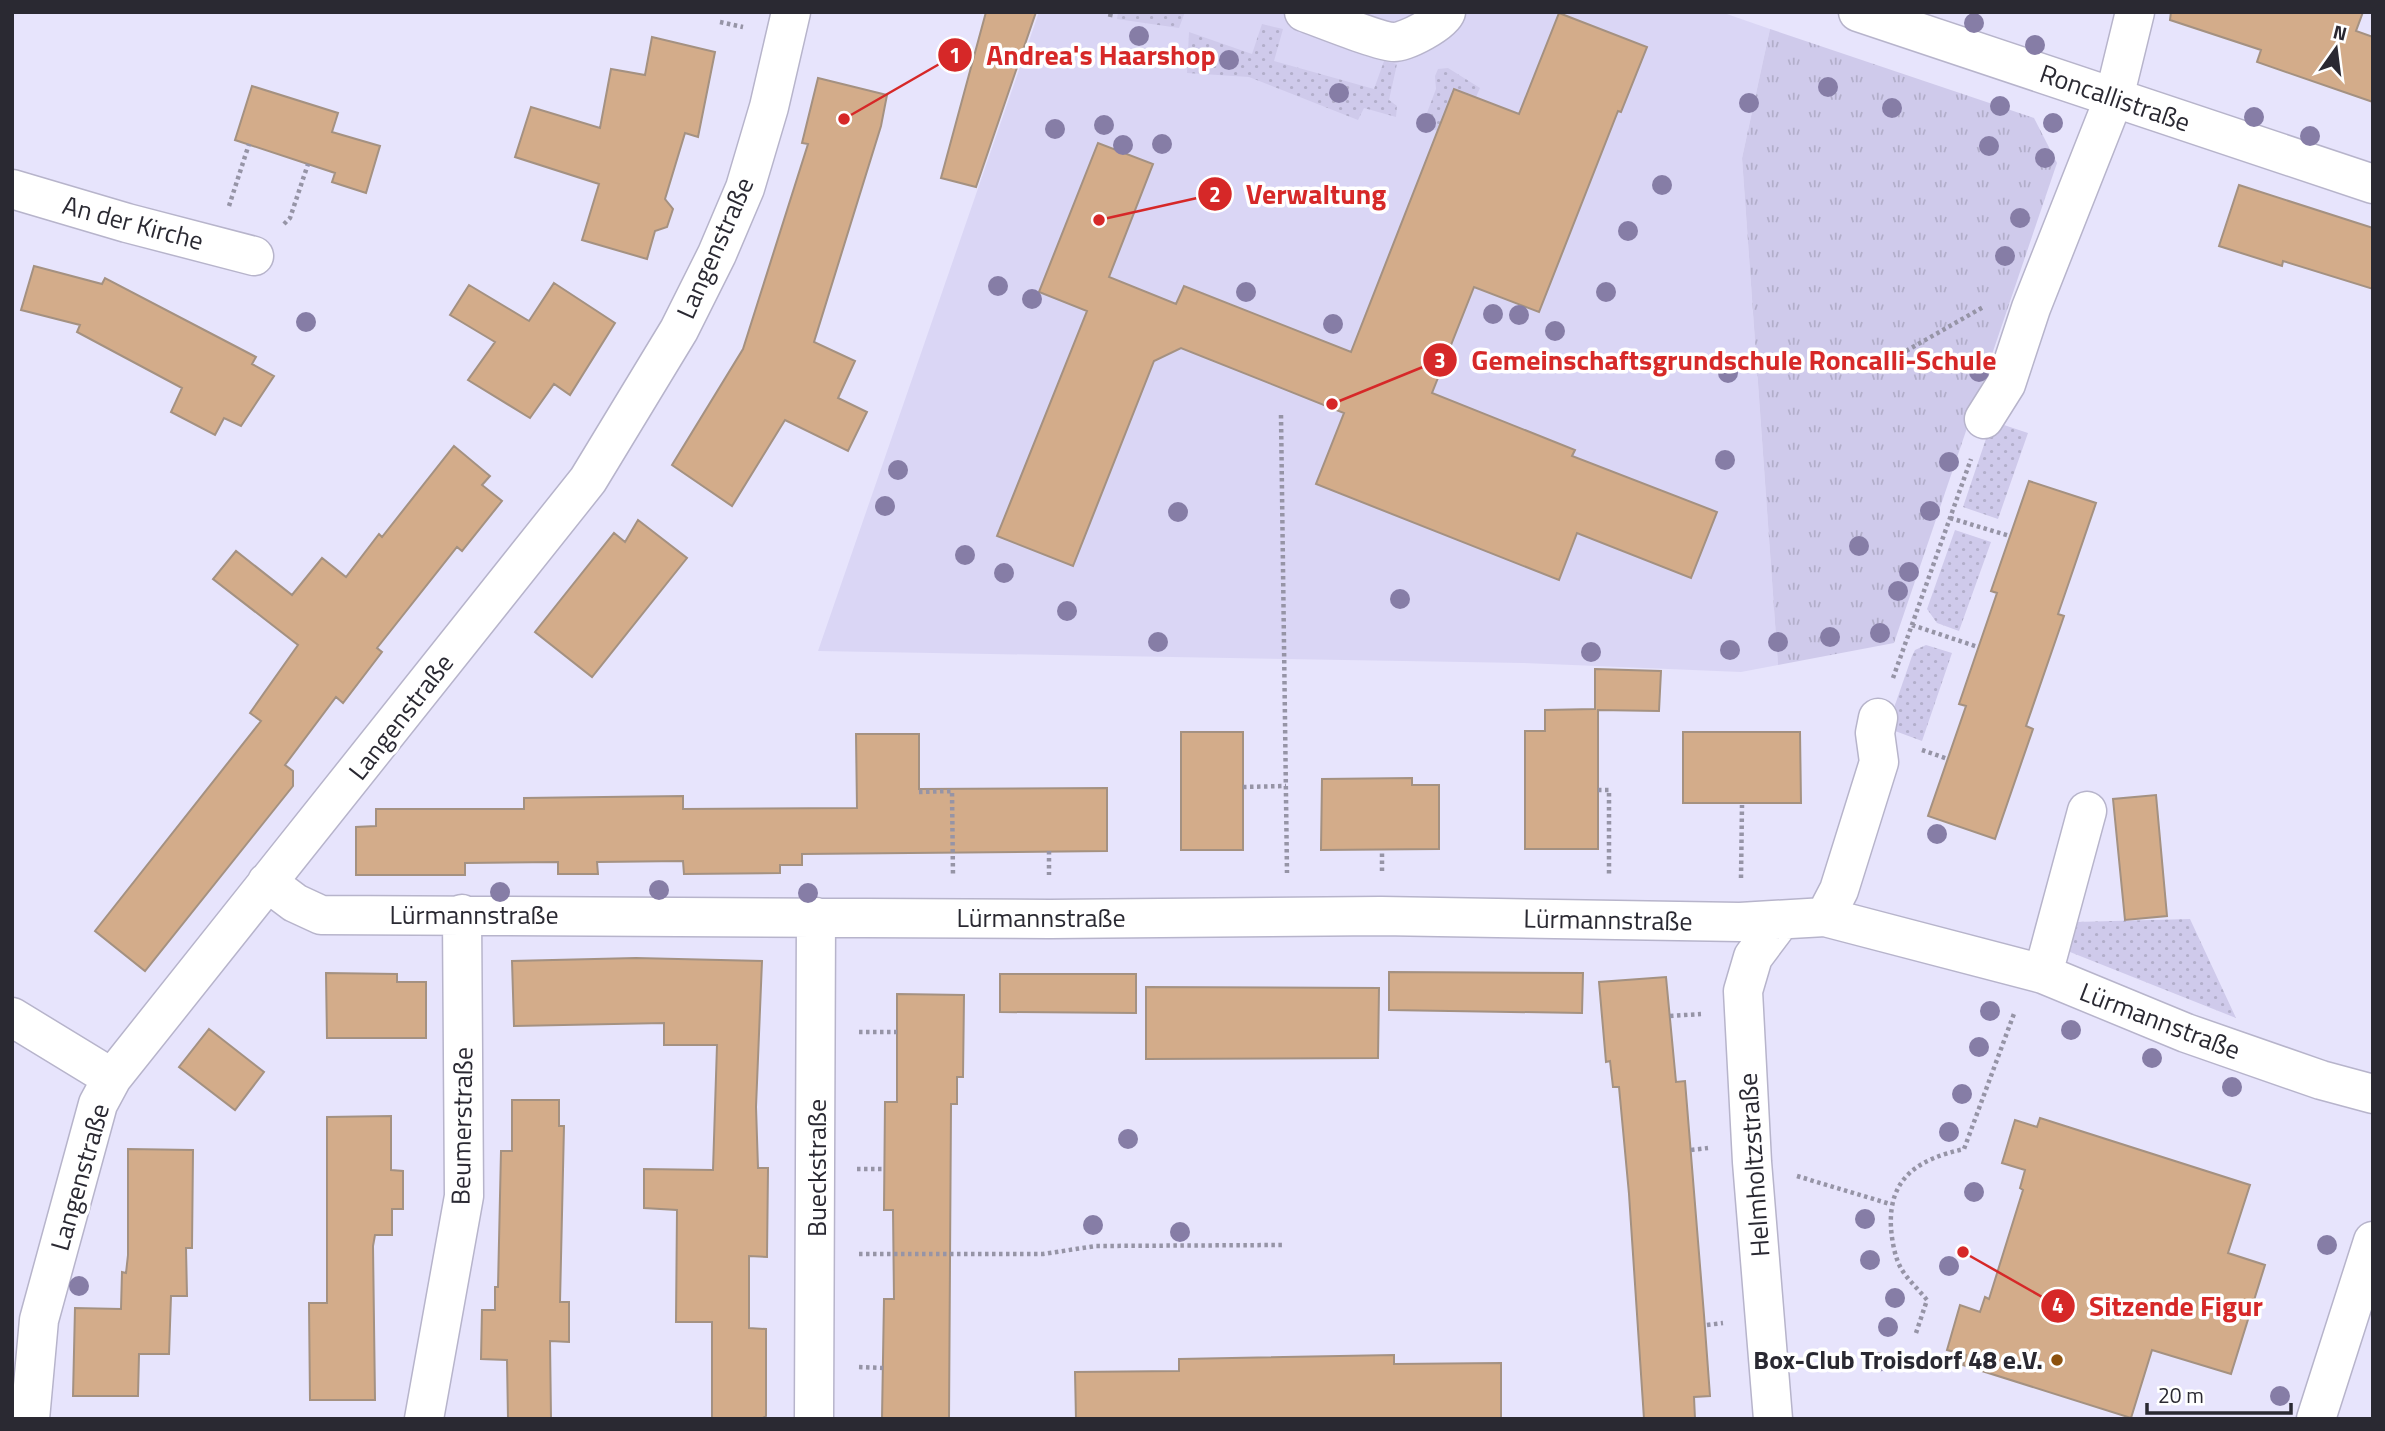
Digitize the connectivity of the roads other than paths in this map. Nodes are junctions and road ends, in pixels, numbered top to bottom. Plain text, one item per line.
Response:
1 (791, 12) edge
2 (1304, 12) edge
3 (1446, 12) edge
4 (1858, 12) edge
5 (2135, 12) edge
6 (2113, 98) junction
7 (2373, 184) edge
8 (12, 189) edge
9 (251, 255) road end
10 (1984, 419) road end
11 (1878, 718) road end
12 (2087, 811) dead end
13 (267, 881) junction
14 (461, 914) junction
15 (1825, 917) junction
16 (816, 918) junction
17 (1780, 921) junction
18 (2036, 972) junction
19 (12, 1017) edge
20 (111, 1079) junction
21 (2373, 1094) edge
22 (2373, 1241) edge
23 (30, 1419) edge
24 (424, 1419) edge
25 (814, 1419) edge
26 (1773, 1419) edge
27 (2316, 1419) edge

1 - 13 street, Langenstraße
2 - 3 street
4 - 6 street, Roncallistraße
5 - 6 street
6 - 7 street, Roncallistraße
6 - 10 street
8 - 9 street, An der Kirche
11 - 15 street
12 - 18 street
13 - 14 street, Lürmannstraße
13 - 20 street, Langenstraße
14 - 16 street, Lürmannstraße
14 - 24 street, Beumerstraße
15 - 17 street, Lürmannstraße
15 - 18 street, Lürmannstraße
16 - 17 street, Lürmannstraße
16 - 25 street, Bueckstraße
17 - 26 street, Helmholtzstraße
18 - 21 street, Lürmannstraße
19 - 20 street
20 - 23 street, Langenstraße
22 - 27 street

